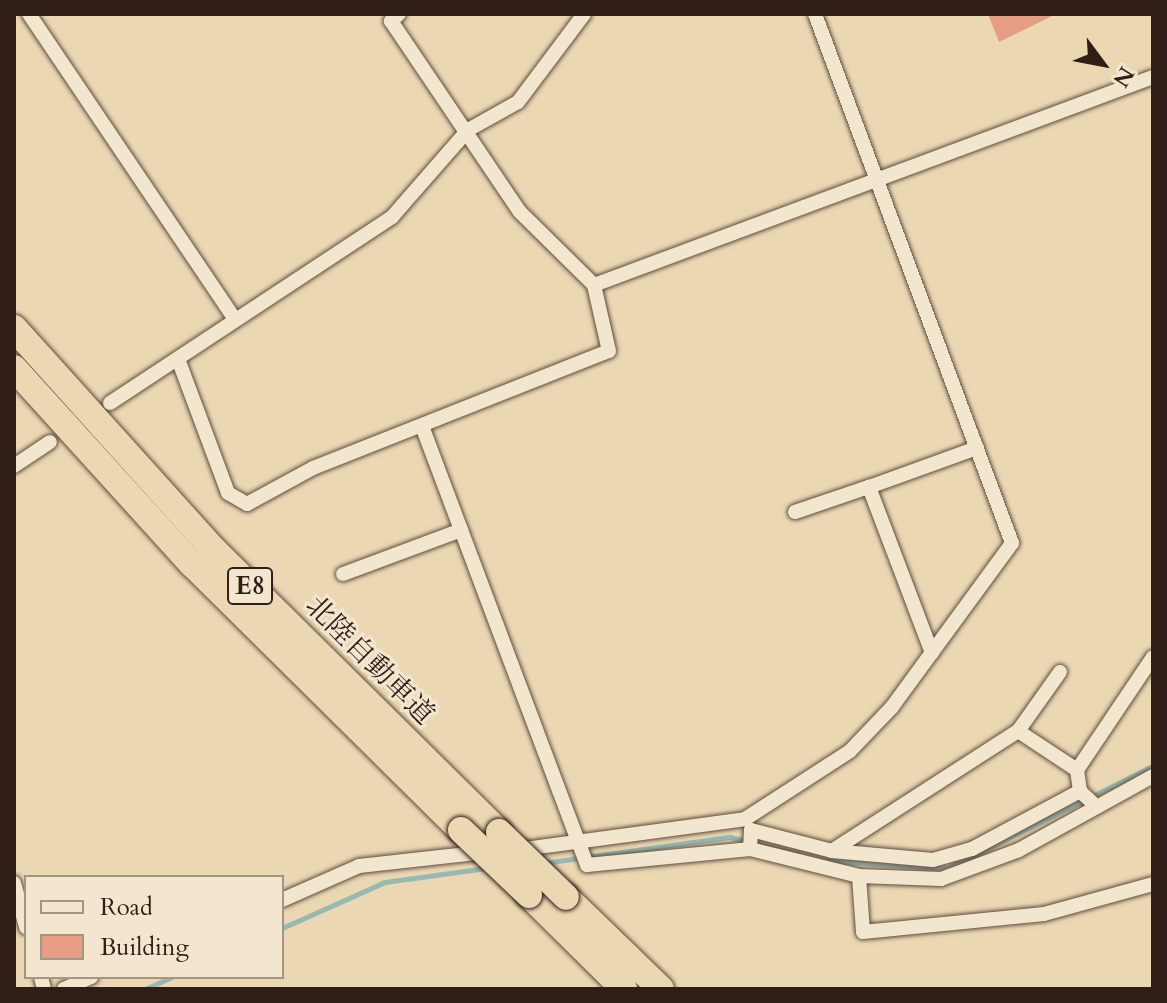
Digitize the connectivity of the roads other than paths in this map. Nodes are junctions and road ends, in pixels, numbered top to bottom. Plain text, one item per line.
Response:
1 (29, 14) edge
2 (399, 14) edge
3 (584, 14) edge
4 (815, 14) edge
5 (1153, 77) edge
6 (468, 130) junction
7 (878, 179) junction
8 (594, 285) junction
9 (235, 319) junction
10 (14, 328) edge
11 (178, 359) junction
12 (14, 368) edge
13 (110, 403) dead end
14 (422, 426) junction
15 (50, 442) dead end
16 (977, 448) junction
17 (14, 466) edge
18 (869, 487) junction
19 (795, 512) dead end
20 (461, 530) junction
21 (343, 574) dead end
22 (932, 653) junction
23 (1153, 657) edge
24 (1060, 672) dead end
25 (1018, 731) junction
26 (1077, 770) junction
27 (1153, 776) edge
28 (1080, 791) junction
29 (1097, 807) junction
30 (748, 825) junction
31 (581, 846) junction
32 (750, 849) junction
33 (832, 851) junction
34 (859, 876) junction
35 (14, 883) edge
36 (1153, 884) edge
37 (284, 899) edge
38 (24, 920) edge
39 (86, 979) edge
40 (615, 980) edge
41 (64, 989) edge
42 (661, 989) edge

1 - 9 street
2 - 6 street
3 - 6 street
4 - 7 street
5 - 7 street
6 - 8 street
6 - 9 street
7 - 8 street
7 - 16 street
8 - 14 street
9 - 11 street
10 - 42 highway, 北陸自動車道 / E8, bridge
11 - 13 street
11 - 14 street
12 - 40 highway, 北陸自動車道 / E8, bridge
14 - 20 street
15 - 17 street
16 - 18 street
16 - 22 street
18 - 19 street
18 - 22 street
20 - 21 street
20 - 31 street
22 - 30 street
23 - 26 street
24 - 25 street
25 - 26 street
25 - 33 street
26 - 28 street
27 - 29 street
28 - 29 street
28 - 33 street
29 - 34 street
30 - 31 street
30 - 32 street
30 - 33 street
31 - 32 street
31 - 37 street
32 - 34 street
34 - 36 street
35 - 38 street
39 - 41 street

